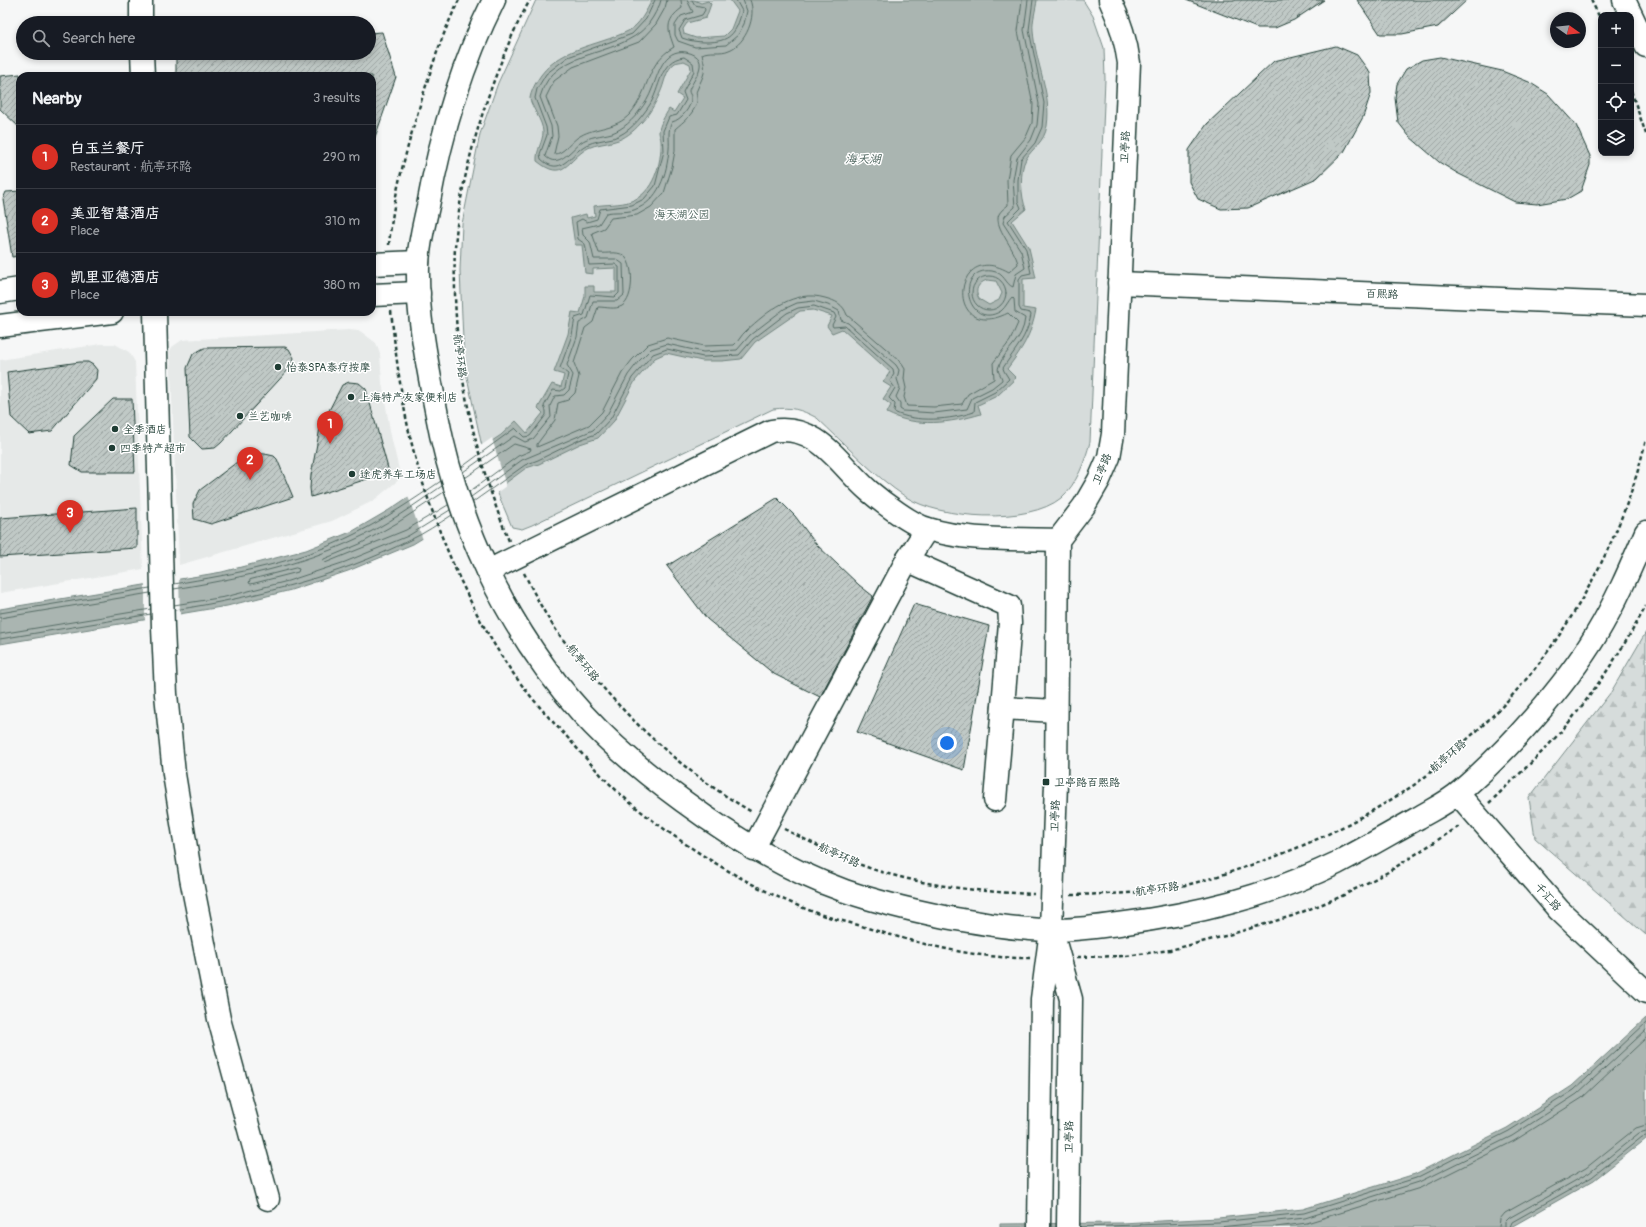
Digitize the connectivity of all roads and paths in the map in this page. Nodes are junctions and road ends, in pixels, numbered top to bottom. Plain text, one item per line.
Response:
1 (141, 0) edge
2 (494, 0) edge
3 (530, 0) edge
4 (1110, 0) edge
5 (1591, 0) edge
6 (1624, 0) edge
7 (1598, 14) edge
8 (141, 16) edge
9 (1646, 46) edge
10 (142, 60) edge
11 (143, 72) edge
12 (1634, 99) edge
13 (1646, 134) edge
14 (418, 262) junction
15 (376, 264) edge
16 (1119, 284) junction
17 (16, 290) edge
18 (0, 292) edge
19 (418, 293) junction
20 (376, 295) edge
21 (1646, 304) edge
22 (80, 316) edge
23 (155, 316) edge
24 (0, 326) edge
25 (1646, 438) edge
26 (420, 473) dead end
27 (927, 529) junction
28 (1646, 532) edge
29 (442, 536) dead end
30 (1058, 540) junction
31 (515, 558) junction
32 (907, 560) junction
33 (488, 571) junction
34 (1646, 606) edge
35 (1003, 708) junction
36 (1056, 711) junction
37 (1458, 794) junction
38 (995, 800) dead end
39 (1475, 814) junction
40 (768, 821) junction
41 (683, 841) dead end
42 (753, 849) junction
43 (1052, 895) junction
44 (1051, 930) junction
45 (1053, 957) junction
46 (1646, 992) edge
47 (268, 1199) dead end
48 (1039, 1227) edge
49 (1068, 1227) edge

1 - 8 street
2 - 14 street
3 - 31 path, 航亭环路
4 - 16 street, 卫亭路
5 - 7 path
6 - 9 street
10 - 11 street
12 - 13 path
14 - 15 street
14 - 19 street
16 - 21 street, 百熙路
16 - 30 street, 卫亭路
17 - 18 street
19 - 20 street
19 - 33 street
22 - 24 street
23 - 47 street
25 - 43 path, 航亭环路
26 - 29 path
27 - 30 street
27 - 31 street
27 - 32 street
28 - 37 street
30 - 36 street, 卫亭路
31 - 33 street
31 - 40 path, 航亭环路
32 - 35 street
32 - 40 street
33 - 42 street
34 - 39 path
35 - 36 street
35 - 38 street
36 - 43 street, 卫亭路
37 - 39 street, 千汇路
37 - 44 street
39 - 45 path
39 - 46 street, 千汇路
40 - 42 street
40 - 43 path, 航亭环路
41 - 45 path
42 - 44 street
43 - 44 street, 卫亭路
44 - 45 street, 卫亭路
45 - 48 street, 卫亭路
45 - 49 street, 卫亭路

